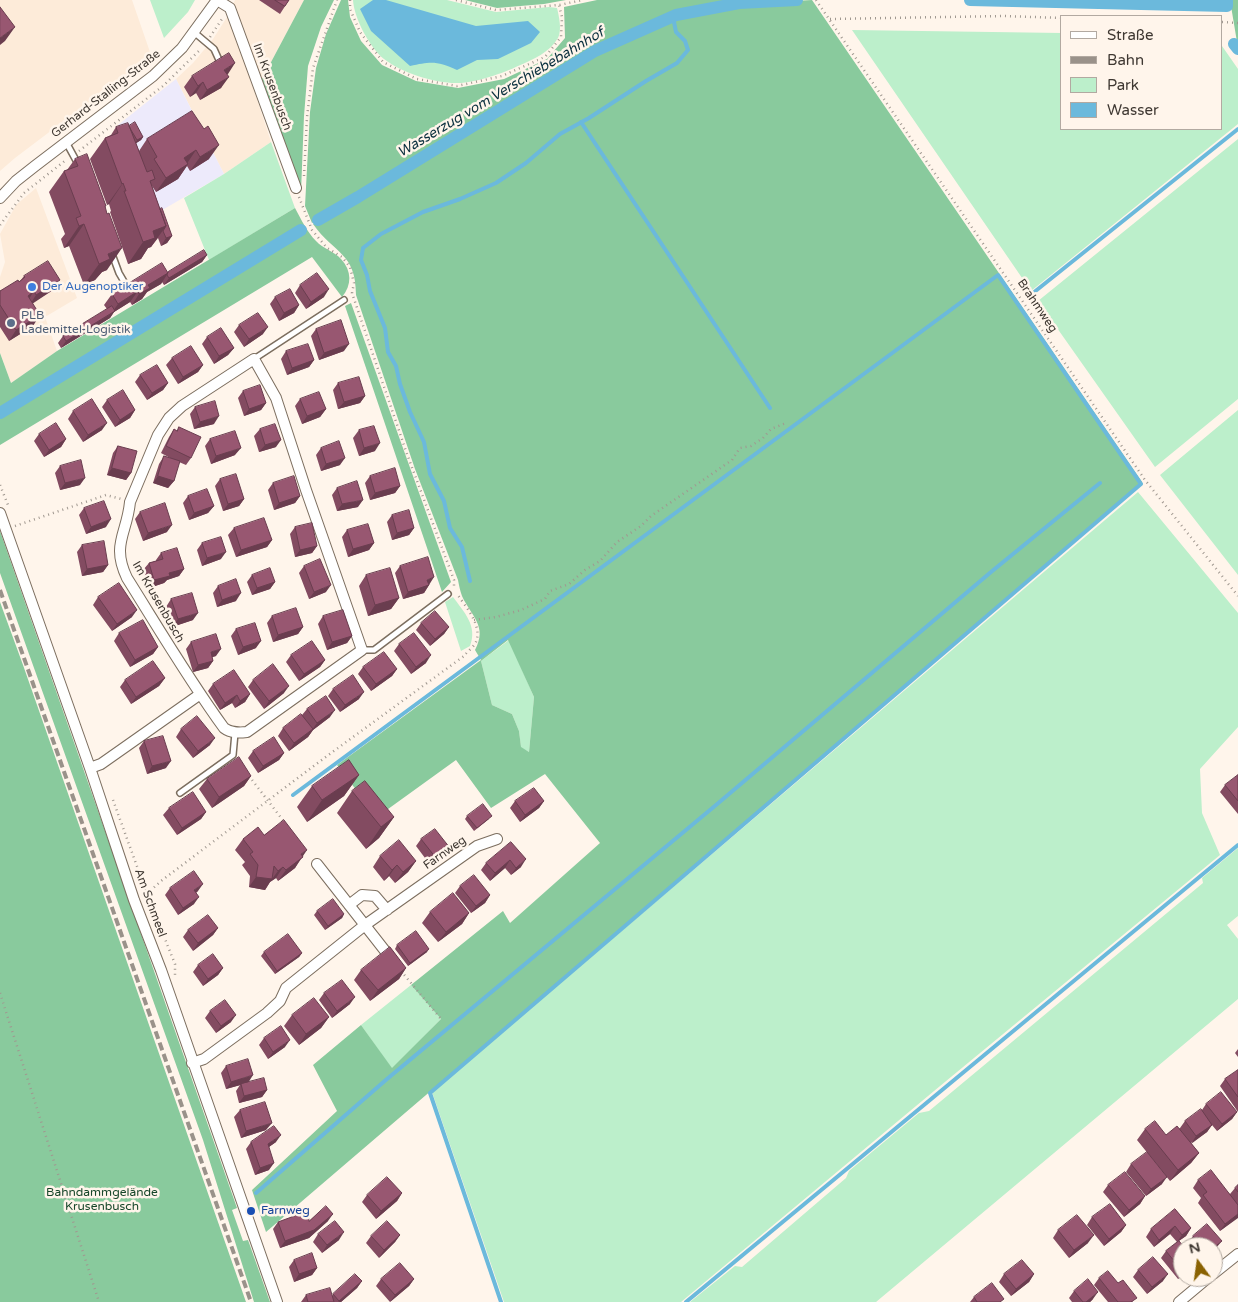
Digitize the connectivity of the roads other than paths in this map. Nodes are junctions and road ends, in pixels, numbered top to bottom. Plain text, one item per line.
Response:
1 (217, 0) edge
2 (195, 33) junction
3 (219, 60) edge
4 (66, 142) junction
5 (81, 173) edge
6 (300, 192) road end
7 (0, 198) edge
8 (108, 245) edge
9 (126, 285) edge
10 (344, 300) dead end
11 (254, 359) junction
12 (0, 513) edge
13 (448, 594) dead end
14 (362, 650) junction
15 (199, 695) junction
16 (235, 733) junction
17 (90, 768) junction
18 (180, 793) dead end
19 (496, 839) dead end
20 (317, 864) dead end
21 (349, 905) junction
22 (387, 910) junction
23 (365, 925) junction
24 (395, 964) edge
25 (192, 1063) junction
26 (1238, 1254) edge
27 (1223, 1266) edge
28 (1197, 1287) edge
29 (277, 1302) edge
30 (1178, 1302) edge

1 - 2 street, Gerhard-Stalling-Straße
1 - 6 street, Im Krusenbusch
2 - 3 lane
2 - 4 street, Gerhard-Stalling-Straße
4 - 5 lane
4 - 7 street, Gerhard-Stalling-Straße
8 - 9 lane
10 - 11 lane, Im Krusenbusch
11 - 14 street
11 - 15 street, Im Krusenbusch
12 - 17 street, Am Schmeel
13 - 14 lane
14 - 16 street
15 - 16 street, Im Krusenbusch
15 - 17 street
16 - 18 lane
17 - 25 street, Am Schmeel
19 - 22 street, Farnweg
20 - 21 street
21 - 22 street
21 - 23 street
22 - 23 street, Farnweg
23 - 24 street
23 - 25 street, Farnweg
25 - 29 street, Am Schmeel
26 - 27 street
28 - 30 street

